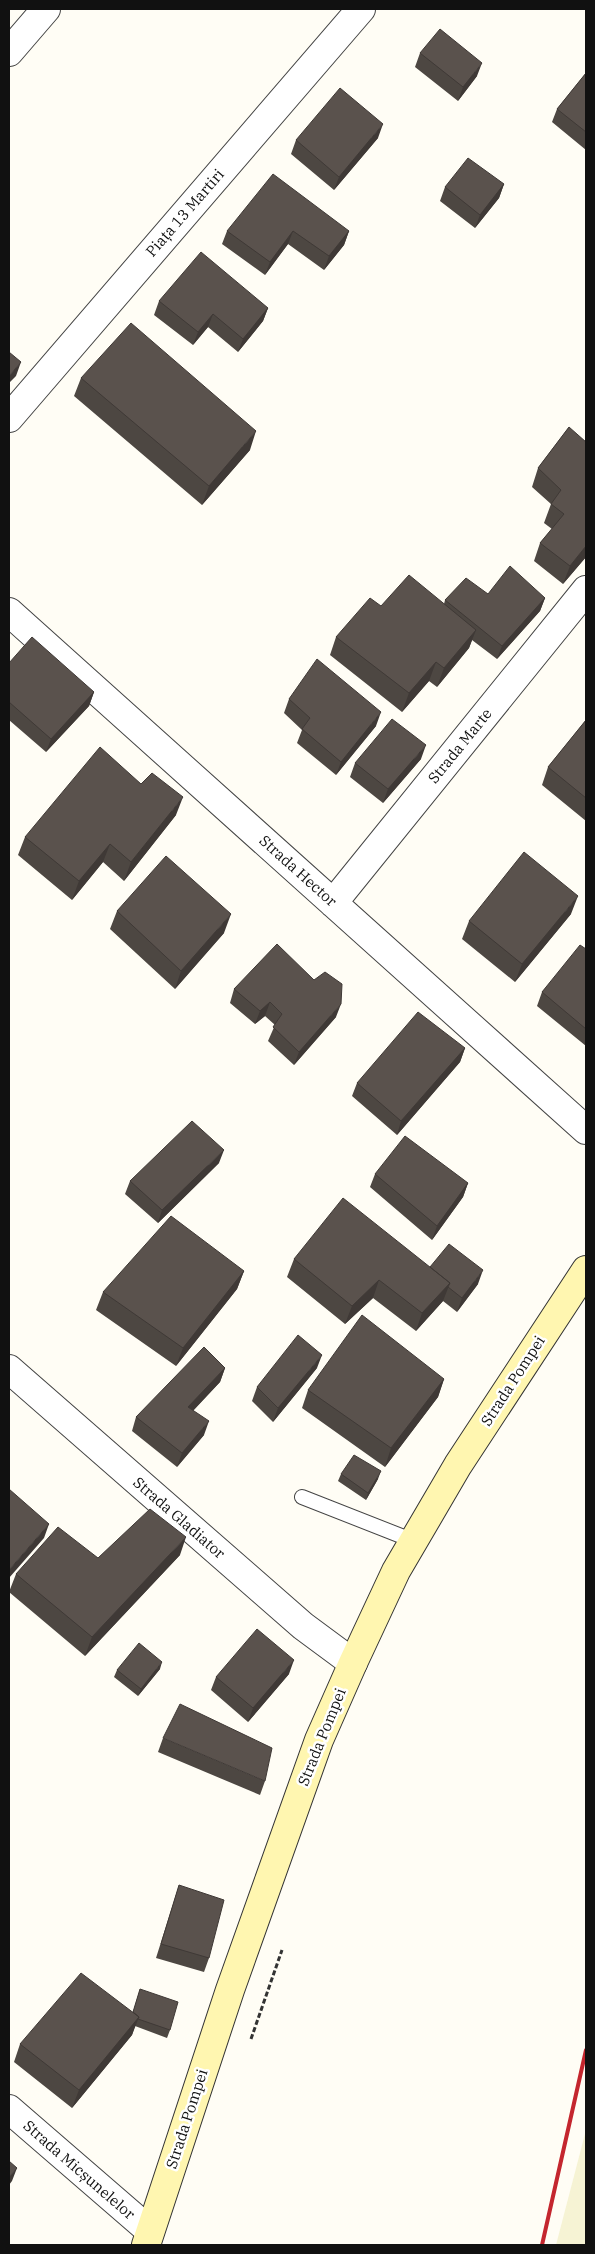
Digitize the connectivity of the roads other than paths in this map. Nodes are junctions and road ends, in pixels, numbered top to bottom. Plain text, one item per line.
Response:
1 (46, 9) edge
2 (361, 9) edge
3 (9, 52) edge
4 (9, 418) edge
5 (586, 590) edge
6 (9, 612) edge
7 (333, 902) junction
8 (586, 1130) edge
9 (586, 1270) edge
10 (9, 1369) edge
11 (302, 1497) dead end
12 (414, 1540) junction
13 (352, 1663) junction
14 (9, 2109) edge
15 (148, 2238) edge

1 - 3 street
2 - 4 street, Piața 13 Martiri
5 - 7 street, Strada Marte
6 - 7 street, Strada Hector
7 - 8 street, Strada Hector
9 - 12 main road, Strada Pompei
10 - 13 street, Strada Gladiator
11 - 12 lane
12 - 13 main road, Strada Pompei
13 - 15 main road, Strada Pompei
14 - 15 street, Strada Micșunelelor

